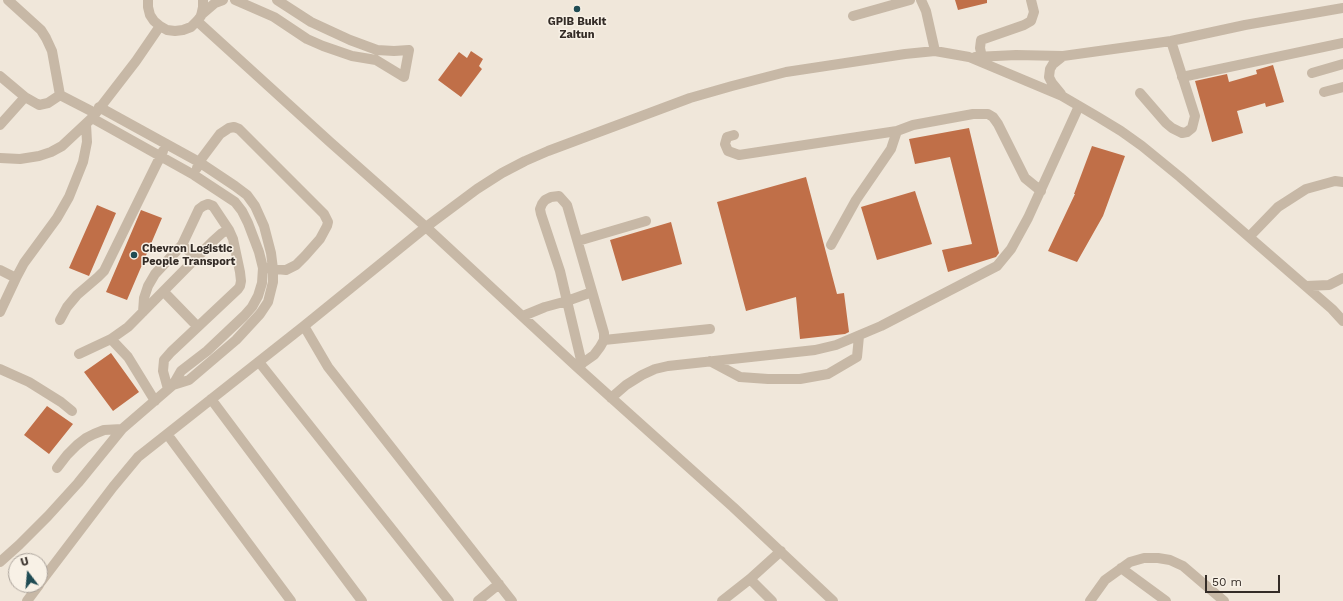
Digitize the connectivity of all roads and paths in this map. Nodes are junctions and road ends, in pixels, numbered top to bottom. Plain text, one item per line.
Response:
1 (8, 0) edge
2 (148, 0) edge
3 (203, 0) edge
4 (223, 0) edge
5 (235, 0) edge
6 (277, 0) edge
7 (910, 0) edge
8 (921, 0) edge
9 (1031, 0) edge
10 (1343, 8) edge
11 (853, 16) dead end
12 (199, 19) junction
13 (160, 26) junction
14 (1170, 41) junction
15 (1343, 43) edge
16 (377, 50) junction
17 (935, 51) junction
18 (1063, 56) junction
19 (969, 57) junction
20 (982, 57) junction
21 (376, 60) junction
22 (1343, 64) edge
23 (1312, 73) dead end
24 (0, 76) edge
25 (1182, 77) junction
26 (1343, 87) edge
27 (1324, 92) dead end
28 (1140, 93) dead end
29 (60, 95) junction
30 (1062, 96) junction
31 (25, 97) junction
32 (1079, 106) junction
33 (93, 116) junction
34 (0, 125) edge
35 (897, 132) junction
36 (734, 135) dead end
37 (168, 145) junction
38 (160, 156) junction
39 (0, 158) edge
40 (199, 162) junction
41 (194, 175) junction
42 (1343, 182) edge
43 (1041, 191) junction
44 (646, 221) dead end
45 (264, 226) junction
46 (426, 227) junction
47 (229, 230) junction
48 (251, 231) junction
49 (1249, 236) junction
50 (578, 241) junction
51 (182, 245) junction
52 (831, 245) dead end
53 (197, 258) junction
54 (268, 269) junction
55 (0, 270) edge
56 (16, 278) junction
57 (1343, 278) edge
58 (1306, 286) junction
59 (164, 292) junction
60 (592, 292) junction
61 (567, 301) junction
62 (0, 312) edge
63 (143, 312) junction
64 (523, 316) junction
65 (60, 320) dead end
66 (1343, 321) edge
67 (197, 326) junction
68 (304, 326) junction
69 (710, 329) dead end
70 (859, 336) junction
71 (111, 339) junction
72 (604, 340) junction
73 (79, 354) dead end
74 (710, 361) junction
75 (259, 362) junction
76 (580, 366) junction
77 (0, 369) edge
78 (170, 387) junction
79 (611, 398) junction
80 (211, 399) junction
81 (155, 401) junction
82 (72, 411) dead end
83 (122, 429) junction
84 (167, 434) junction
85 (57, 468) dead end
86 (781, 551) junction
87 (0, 562) edge
88 (1121, 568) junction
89 (48, 572) edge
90 (750, 579) junction
91 (499, 584) junction
92 (291, 601) edge
93 (362, 601) edge
94 (449, 601) edge
95 (478, 601) edge
96 (512, 601) edge
97 (722, 601) edge
98 (772, 601) edge
99 (832, 601) edge
100 (1090, 601) edge
101 (1166, 601) edge
102 (1224, 601) edge

1 - 29 street
2 - 13 street
3 - 12 street
4 - 12 street
5 - 21 street
6 - 16 street
7 - 11 street
8 - 17 street
9 - 20 street
10 - 14 street
12 - 13 street
12 - 46 street
13 - 33 street
14 - 18 street
14 - 25 street
15 - 25 street
16 - 21 street
16 - 21 street
17 - 19 street
17 - 46 street
18 - 20 street
18 - 30 street
19 - 20 street
19 - 30 street
22 - 23 street
24 - 31 street
25 - 28 street
26 - 27 street
29 - 31 street
29 - 33 street
30 - 32 street
31 - 34 street
32 - 43 street
32 - 49 street
33 - 37 street
33 - 38 street
33 - 39 street
33 - 56 street
35 - 36 street
35 - 43 street
35 - 52 street
37 - 38 street
37 - 40 street
38 - 41 street
38 - 65 street
40 - 41 street
40 - 45 street
40 - 54 street
41 - 48 street
42 - 49 street
43 - 70 street
44 - 50 street
45 - 48 street
45 - 54 street
46 - 64 street
46 - 68 street
47 - 51 street
47 - 53 street
47 - 67 street
48 - 54 street
49 - 58 street
50 - 60 street
50 - 61 street
51 - 53 street
51 - 63 street
53 - 59 street
54 - 78 street
55 - 56 street
56 - 62 street
57 - 58 street
58 - 66 street
59 - 63 street
59 - 67 street
60 - 61 street
60 - 72 street
61 - 64 street
61 - 76 street
63 - 71 street
64 - 76 street
67 - 78 street
68 - 75 street
68 - 91 street
69 - 72 street
70 - 74 street
70 - 74 street
71 - 73 street
71 - 81 street
72 - 76 street
74 - 79 street
75 - 80 street
75 - 94 street
76 - 79 street
77 - 82 street
78 - 81 street
79 - 86 street
80 - 84 street
80 - 93 street
81 - 83 street
83 - 85 street
83 - 87 street
84 - 89 street
84 - 92 street
86 - 90 street
86 - 99 street
88 - 100 street
88 - 101 street
88 - 102 street
90 - 97 street
90 - 98 street
91 - 95 street
91 - 96 street

